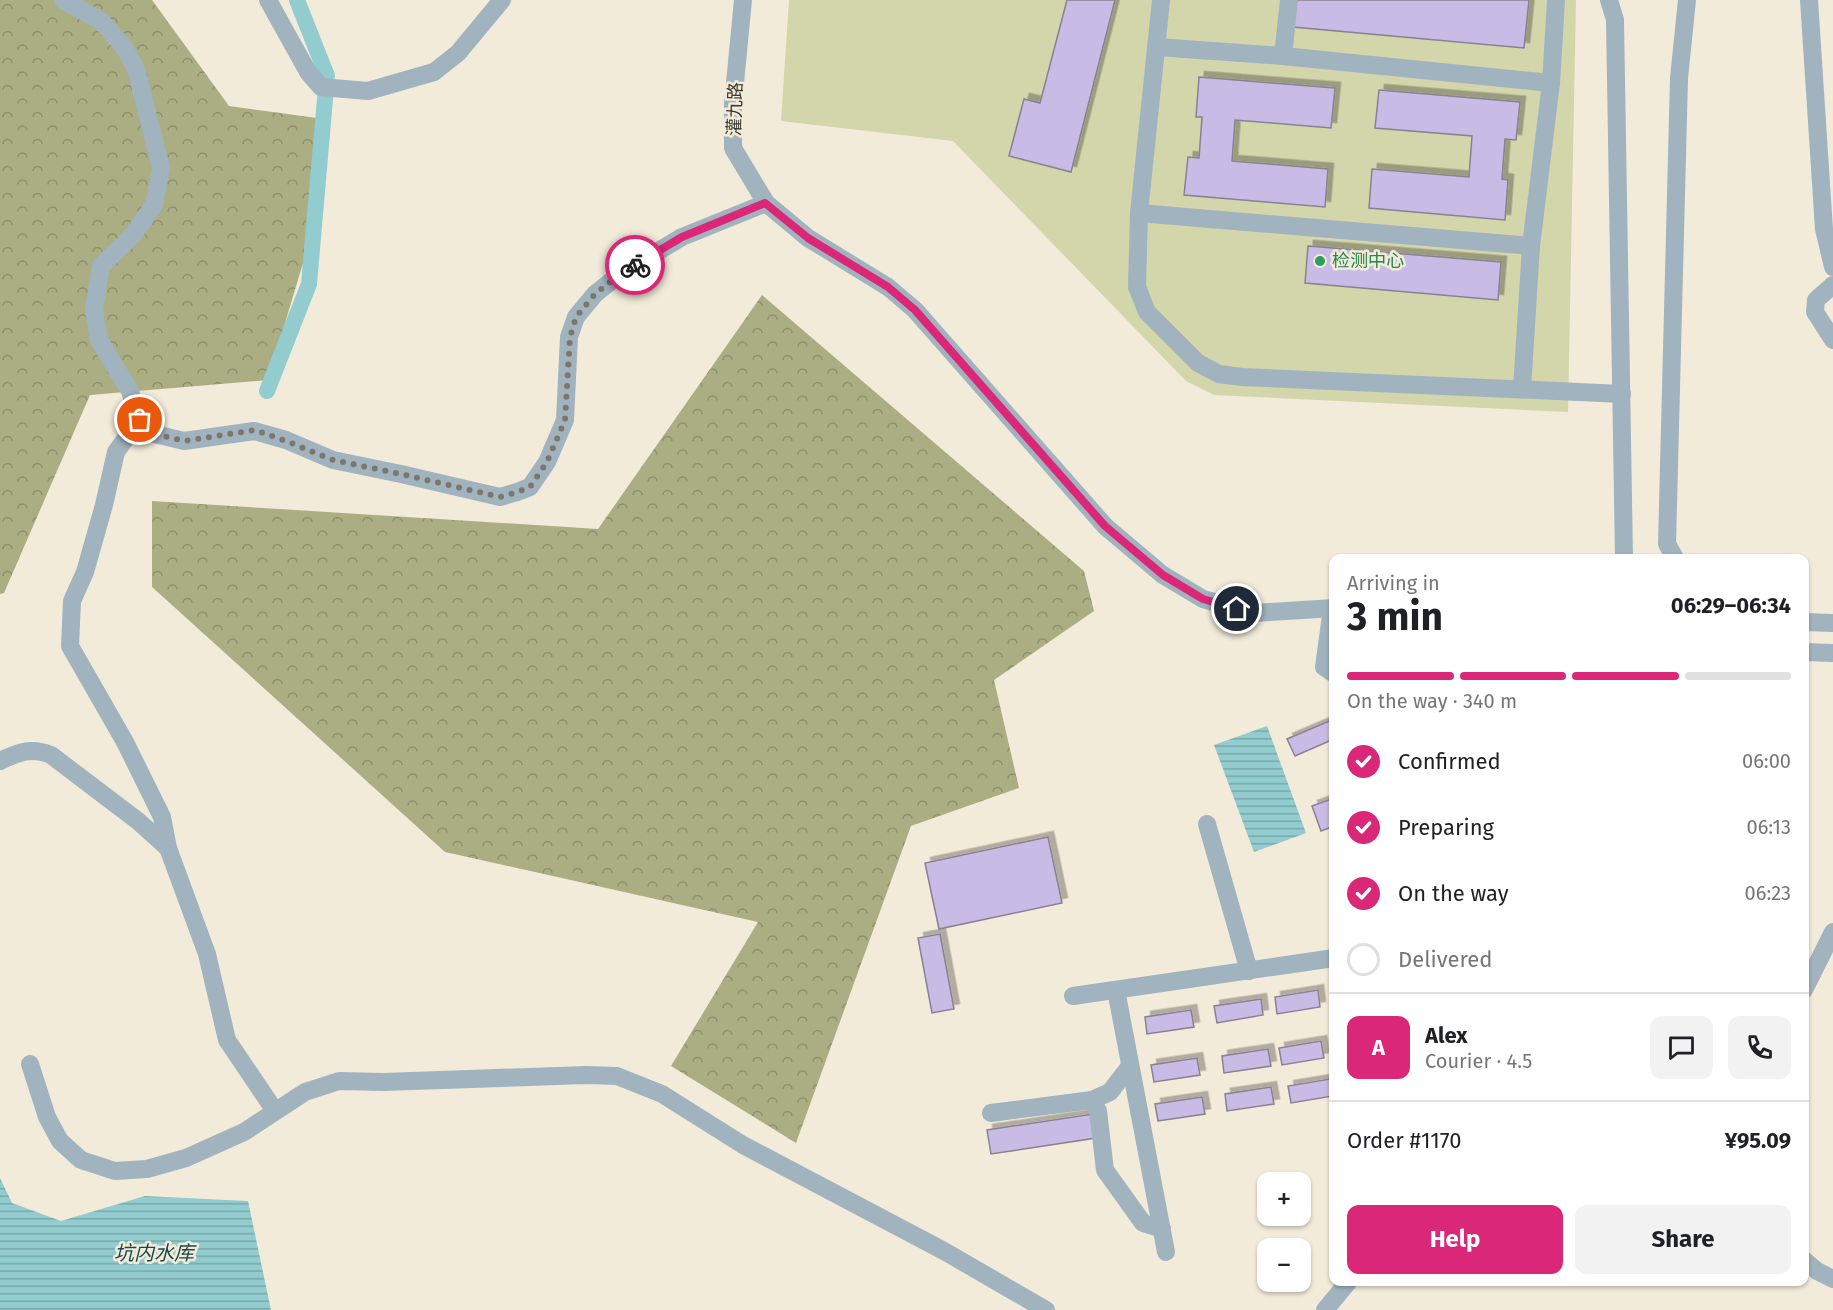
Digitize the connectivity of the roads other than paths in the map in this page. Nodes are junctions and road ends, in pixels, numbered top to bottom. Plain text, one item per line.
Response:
1 (63, 0) edge
2 (268, 0) edge
3 (502, 0) edge
4 (743, 0) edge
5 (1161, 0) edge
6 (1289, 0) edge
7 (1556, 0) edge
8 (1609, 0) edge
9 (1687, 0) edge
10 (1809, 0) edge
11 (1157, 47) junction
12 (1283, 56) junction
13 (1551, 83) junction
14 (1825, 123) edge
15 (765, 203) junction
16 (1139, 213) junction
17 (1531, 246) junction
18 (1833, 267) edge
19 (1833, 285) edge
20 (1833, 340) edge
21 (1522, 389) junction
22 (1622, 394) junction
23 (140, 420) junction
24 (1671, 551) edge
25 (1624, 554) edge
26 (1329, 608) edge
27 (1809, 622) edge
28 (1833, 623) edge
29 (1329, 634) edge
30 (1809, 652) edge
31 (1833, 653) edge
32 (1329, 670) edge
33 (0, 761) edge
34 (1207, 824) dead end
35 (168, 848) junction
36 (1833, 932) edge
37 (1329, 959) edge
38 (1249, 971) junction
39 (1809, 980) edge
40 (1116, 990) junction
41 (1073, 996) dead end
42 (30, 1064) dead end
43 (1130, 1066) junction
44 (1092, 1100) junction
45 (275, 1112) junction
46 (991, 1113) dead end
47 (1162, 1229) junction
48 (1166, 1252) dead end
49 (1809, 1264) edge
50 (1833, 1280) edge
51 (1345, 1286) edge
52 (1046, 1310) edge
53 (1325, 1310) edge

1 - 23 street
2 - 3 street
4 - 15 street, 灌九路
5 - 11 street
6 - 12 street
7 - 13 street
8 - 22 street
9 - 24 street
10 - 14 street
11 - 12 street
11 - 16 street
12 - 13 street
13 - 17 street
14 - 18 street
15 - 23 street
15 - 26 street, 灌九路
16 - 17 street
16 - 21 street
17 - 21 street
19 - 20 street
21 - 22 street
22 - 25 street
23 - 35 street
27 - 28 street
29 - 32 street
30 - 31 street
33 - 35 street
34 - 38 street
35 - 45 street
36 - 39 street
37 - 38 street
38 - 40 street
40 - 41 street
40 - 43 street
42 - 45 street
43 - 44 street
43 - 47 street
44 - 46 street
44 - 47 street
45 - 52 street
47 - 48 street
49 - 50 street
51 - 53 street

